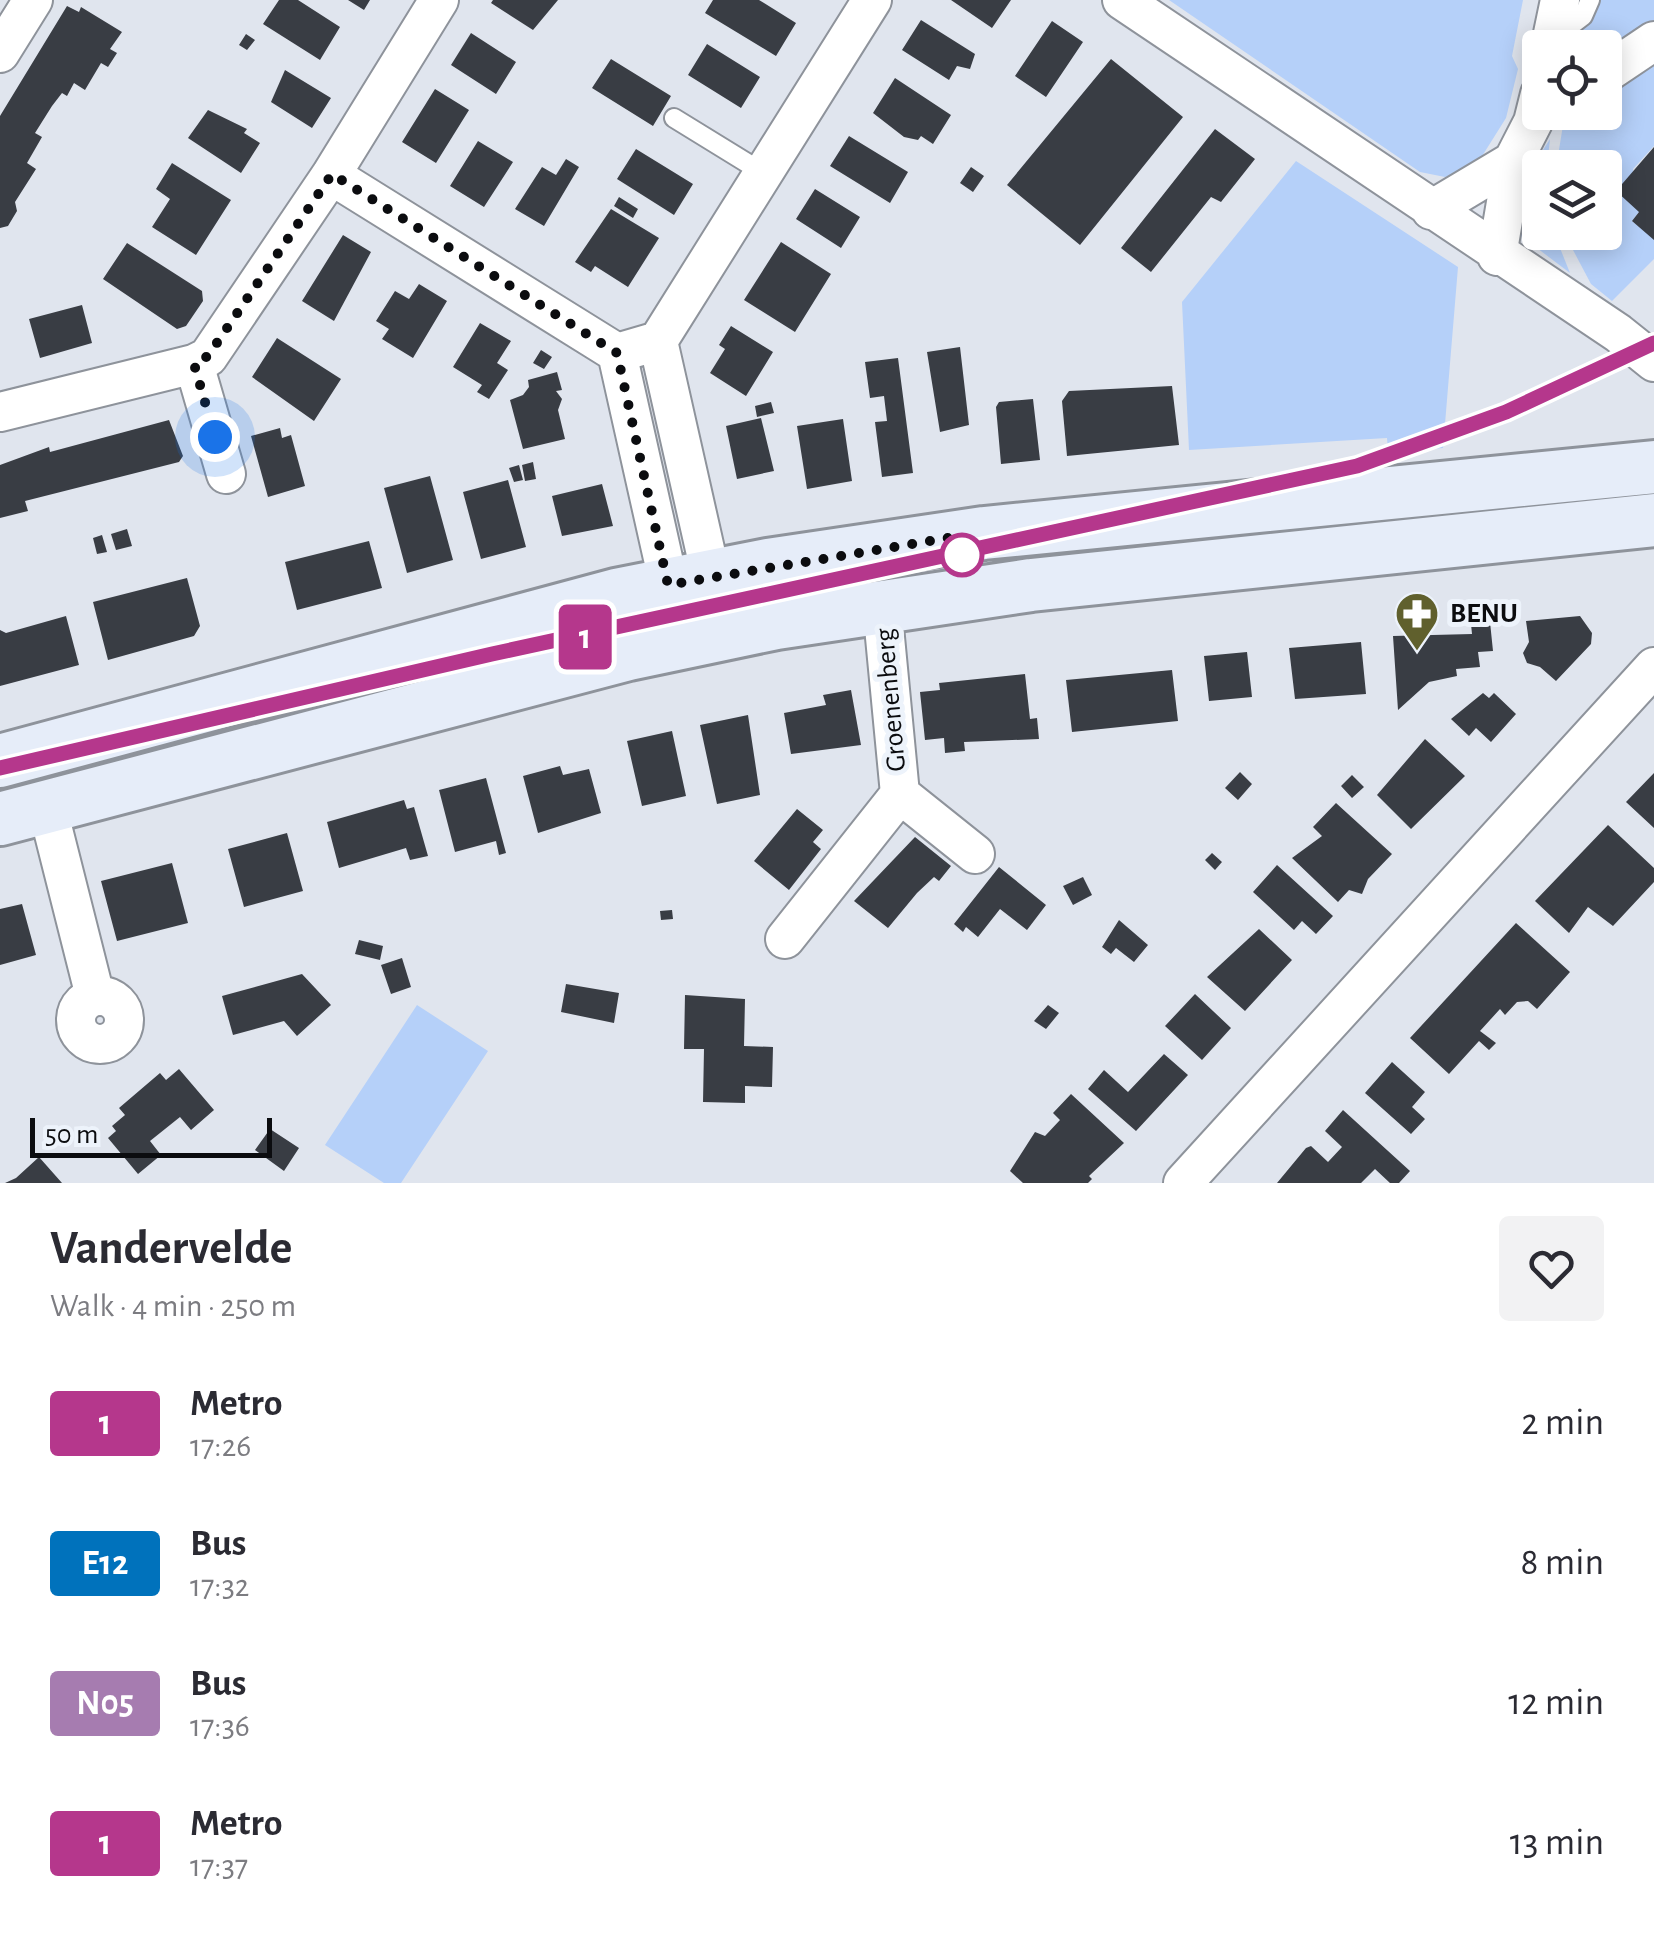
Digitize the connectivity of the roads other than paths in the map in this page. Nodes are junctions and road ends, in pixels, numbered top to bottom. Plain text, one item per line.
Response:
1 (33, 0) edge
2 (439, 0) edge
3 (872, 0) edge
4 (1122, 0) edge
5 (1560, 0) edge
6 (1590, 0) edge
7 (1554, 30) edge
8 (1566, 30) edge
9 (1654, 40) edge
10 (0, 53) edge
11 (1622, 62) edge
12 (674, 118) dead end
13 (1529, 130) edge
14 (1512, 160) junction
15 (332, 174) junction
16 (765, 174) junction
17 (1431, 210) junction
18 (1497, 256) junction
19 (658, 341) junction
20 (617, 353) junction
21 (1654, 362) edge
22 (194, 364) junction
23 (0, 412) edge
24 (1654, 467) edge
25 (226, 474) dead end
26 (1654, 520) edge
27 (690, 580) junction
28 (882, 606) junction
29 (1654, 667) edge
30 (191, 708) junction
31 (0, 760) edge
32 (208, 764) junction
33 (900, 794) junction
34 (24, 813) edge
35 (975, 854) dead end
36 (786, 939) dead end
37 (94, 996) dead end
38 (1183, 1183) edge

1 - 10 street
2 - 15 street
3 - 16 street
4 - 17 street
5 - 7 street
6 - 8 lane
9 - 11 street
12 - 16 lane
13 - 14 street
14 - 17 street
14 - 18 street
15 - 20 street
15 - 22 street
16 - 19 street
17 - 18 street
18 - 21 street
19 - 20 street
19 - 27 street
20 - 27 street
22 - 23 street
22 - 25 street
24 - 27 main road
26 - 28 main road
27 - 30 main road
28 - 32 main road
28 - 33 street, Groenenberg
29 - 38 street
30 - 31 main road
30 - 32 main road
32 - 34 main road
33 - 35 street, Groenenberg
33 - 36 street, Groenenberg
34 - 37 street

